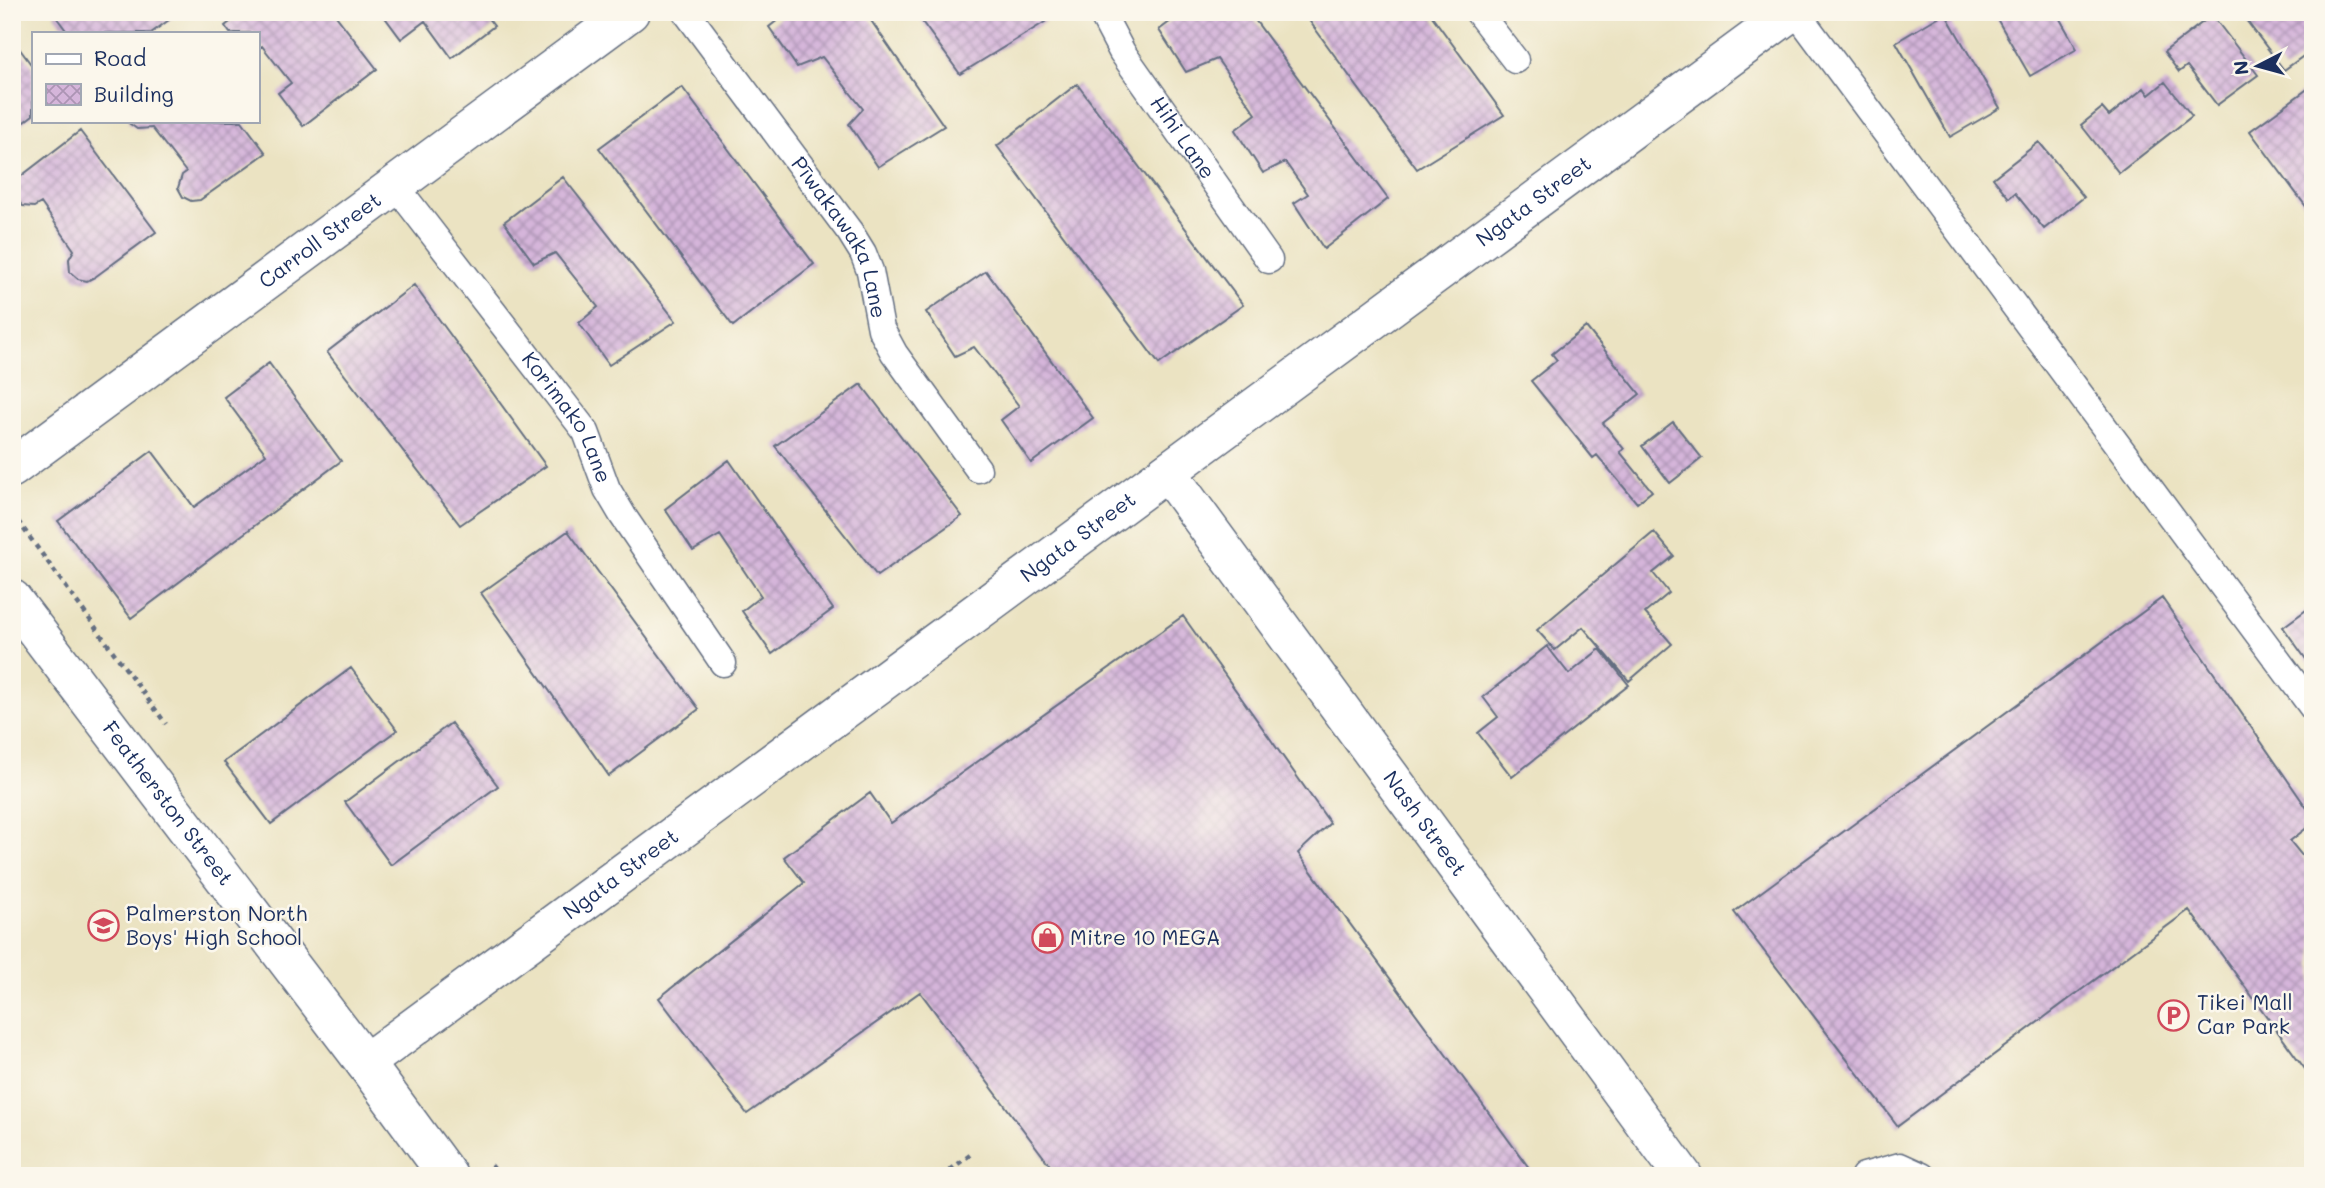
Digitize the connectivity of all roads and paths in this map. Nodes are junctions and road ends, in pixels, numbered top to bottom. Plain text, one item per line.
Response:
1 (630, 12) edge
2 (686, 12) edge
3 (1101, 12) edge
4 (1478, 12) edge
5 (1793, 12) edge
6 (1515, 60) dead end
7 (395, 185) junction
8 (1269, 260) dead end
9 (12, 468) edge
10 (978, 469) dead end
11 (1167, 471) junction
12 (12, 599) edge
13 (723, 663) dead end
14 (2313, 708) edge
15 (365, 1063) junction
16 (974, 1152) dead end
17 (448, 1176) edge
18 (942, 1176) edge
19 (1684, 1176) edge
20 (1864, 1176) edge
21 (1922, 1176) edge

1 - 7 street, Carroll Street
2 - 10 lane, Pīwakawaka Lane
3 - 8 lane, Hihi Lane
4 - 6 lane
5 - 11 street, Ngata Street
5 - 14 lane
7 - 9 street, Carroll Street
7 - 13 lane, Korimako Lane
11 - 15 street, Ngata Street
11 - 19 street, Nash Street
12 - 15 street, Featherston Street
15 - 17 street, Featherston Street
16 - 18 path
20 - 21 lane

